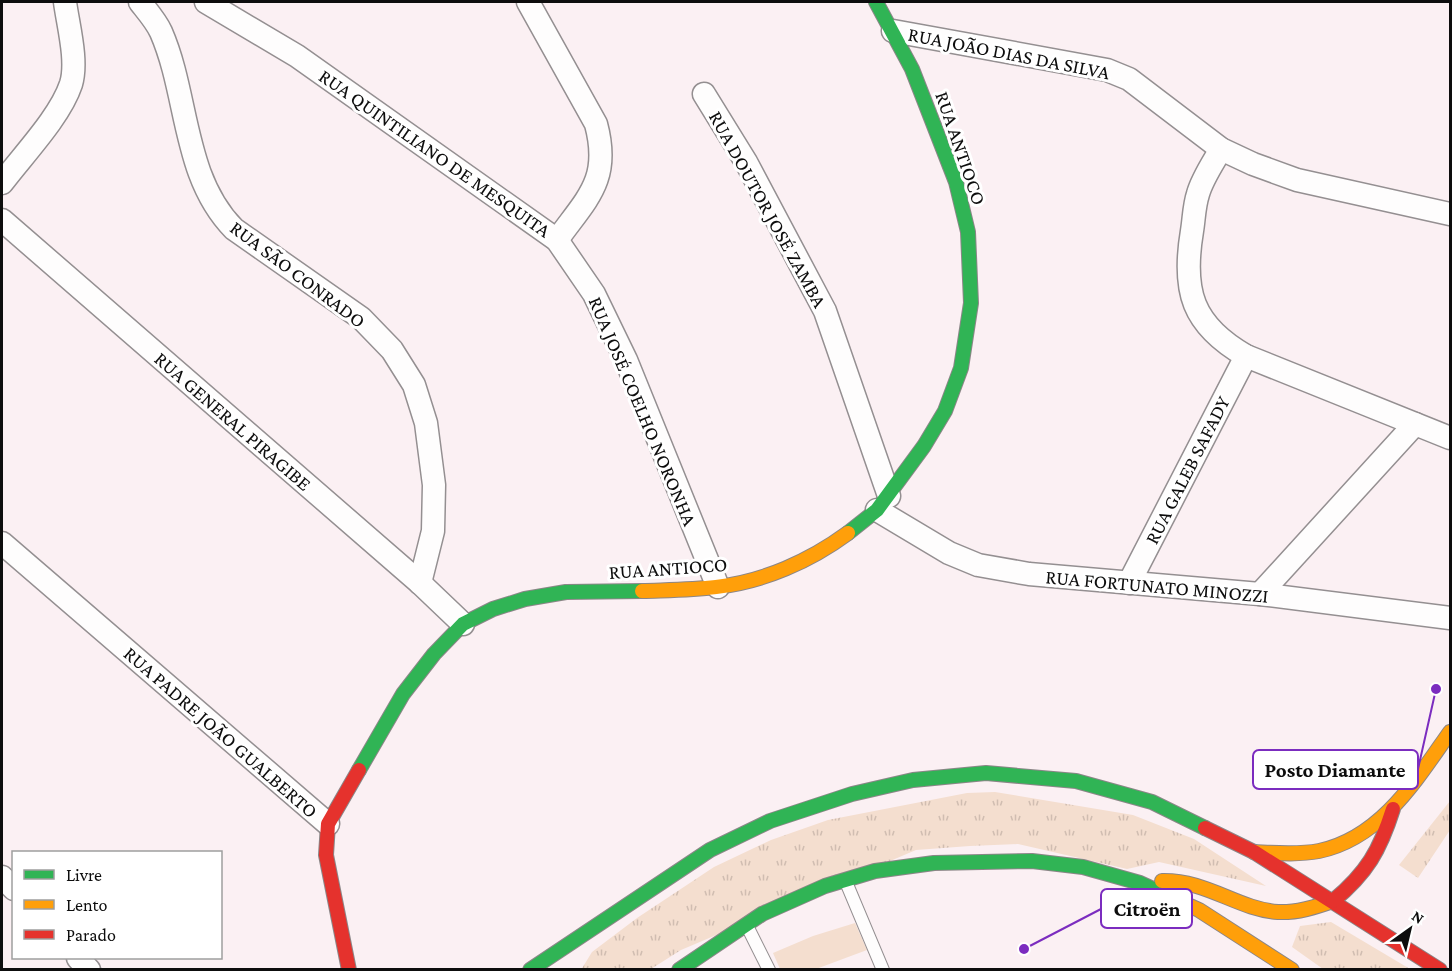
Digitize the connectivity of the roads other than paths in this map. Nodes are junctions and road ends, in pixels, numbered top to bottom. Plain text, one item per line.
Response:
1 (65, 2) edge
2 (140, 2) edge
3 (206, 2) edge
4 (528, 2) edge
5 (876, 2) edge
6 (893, 31) junction
7 (704, 94) dead end
8 (1221, 149) junction
9 (2, 183) edge
10 (1450, 214) edge
11 (2, 220) edge
12 (557, 240) junction
13 (1246, 356) junction
14 (1415, 424) junction
15 (1450, 438) edge
16 (883, 503) junction
17 (2, 543) edge
18 (420, 583) junction
19 (1129, 584) junction
20 (718, 587) junction
21 (1260, 594) junction
22 (1450, 618) edge
23 (464, 624) junction
24 (1450, 732) edge
25 (1393, 809) junction
26 (328, 824) junction
27 (1254, 852) junction
28 (845, 880) junction
29 (1140, 883) junction
30 (1333, 901) junction
31 (747, 925) junction
32 (536, 966) edge
33 (349, 969) edge
34 (556, 969) edge
35 (679, 969) edge
36 (769, 969) edge
37 (883, 969) edge
38 (1292, 969) edge
39 (1440, 969) edge

1 - 9 street
2 - 18 street, RUA SÃO CONRADO
3 - 12 street, RUA QUINTILIANO DE MESQUITA
4 - 12 street, RUA QUINTILIANO DE MESQUITA
5 - 6 main road, RUA ANTIOCO
6 - 8 street, RUA JOÃO DIAS DA SILVA
6 - 16 main road, RUA ANTIOCO
7 - 16 street, RUA DOUTOR JOSÉ ZAMBA
8 - 10 street, RUA JOÃO DIAS DA SILVA
8 - 13 street
11 - 18 street, RUA GENERAL PIRAGIBE
12 - 20 street, RUA JOSÉ COELHO NORONHA
13 - 14 street
13 - 19 street, RUA GALEB SAFADY
14 - 15 street
14 - 21 street
16 - 19 street, RUA FORTUNATO MINOZZI
16 - 20 main road, RUA ANTIOCO
17 - 26 street, RUA PADRE JOÃO GUALBERTO
18 - 23 street, RUA GENERAL PIRAGIBE
19 - 21 street, RUA FORTUNATO MINOZZI
20 - 23 main road, RUA ANTIOCO
21 - 22 street, RUA FORTUNATO MINOZZI
23 - 26 main road, RUA ANTIOCO
24 - 25 main road
25 - 27 main road
25 - 30 main road
26 - 33 main road, RUA PADRE JOÃO GUALBERTO
27 - 30 main road
27 - 32 main road
28 - 29 main road
28 - 31 main road
28 - 37 lane
29 - 30 main road
29 - 38 main road
30 - 39 main road
31 - 35 main road
31 - 36 lane
32 - 34 main road

